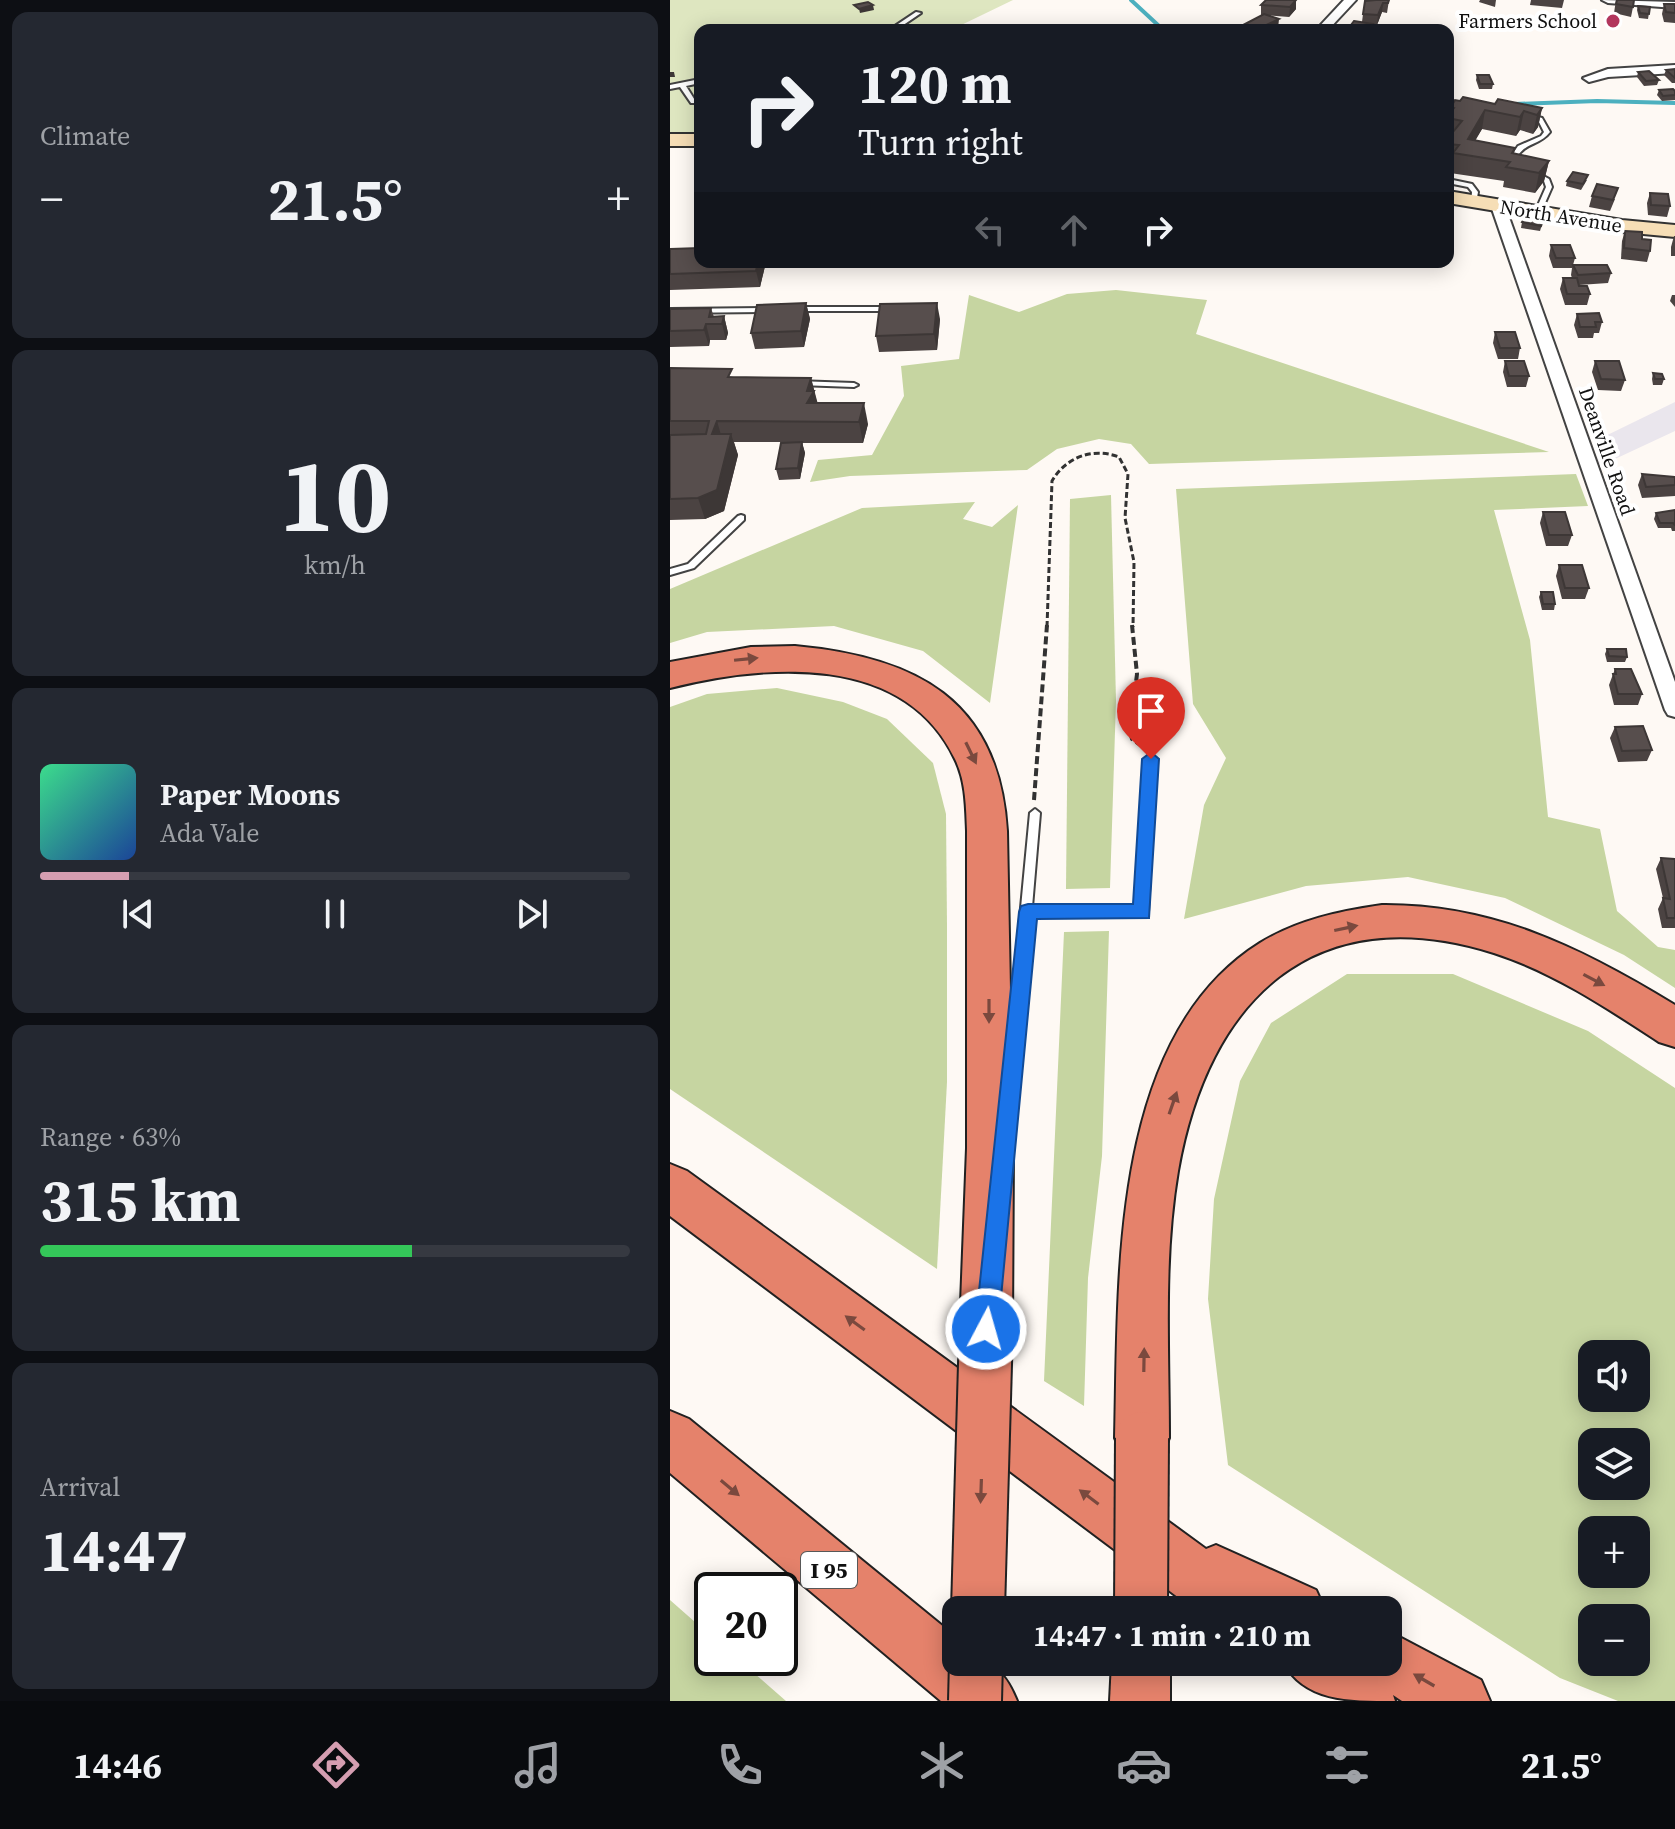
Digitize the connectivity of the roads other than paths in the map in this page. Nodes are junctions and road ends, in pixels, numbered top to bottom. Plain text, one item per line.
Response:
1 (1350, 0) edge
2 (1608, 0) edge
3 (1630, 1) edge
4 (1675, 5) edge
5 (918, 13) dead end
6 (901, 24) edge
7 (1328, 24) edge
8 (1675, 69) edge
9 (1589, 78) dead end
10 (694, 82) edge
11 (682, 85) junction
12 (670, 87) edge
13 (693, 102) dead end
14 (1516, 114) edge
15 (670, 140) edge
16 (694, 140) edge
17 (1454, 182) edge
18 (1454, 198) edge
19 (1474, 202) junction
20 (1498, 206) junction
21 (1538, 212) junction
22 (1675, 231) edge
23 (905, 309) edge
24 (670, 311) edge
25 (782, 382) edge
26 (854, 385) dead end
27 (741, 518) dead end
28 (670, 572) edge
29 (670, 675) edge
30 (1675, 710) edge
31 (1151, 759) road end
32 (1035, 813) road end
33 (1028, 912) junction
34 (1675, 1028) edge
35 (1009, 1097) dead end
36 (1005, 1143) dead end
37 (670, 1187) edge
38 (986, 1329) junction
39 (670, 1438) edge
40 (1154, 1546) junction
41 (978, 1596) edge
42 (1141, 1596) edge
43 (1223, 1596) edge
44 (1265, 1596) edge
45 (1402, 1668) edge
46 (976, 1676) edge
47 (1141, 1676) edge
48 (1331, 1676) edge
49 (975, 1701) edge
50 (987, 1701) edge
51 (1140, 1701) edge
52 (1365, 1701) edge
53 (1460, 1701) edge

1 - 7 street
2 - 3 street
3 - 4 street
5 - 6 lane
8 - 9 street
10 - 11 lane
11 - 12 lane
11 - 13 lane
14 - 21 lane
15 - 16 main road
17 - 19 lane
18 - 19 main road, North Avenue
19 - 20 main road, North Avenue
20 - 21 main road, North Avenue
20 - 30 street, Deanville Road
21 - 22 main road, North Avenue
23 - 24 lane
25 - 26 lane
27 - 28 lane
29 -> 38 highway
31 - 33 lane
32 - 33 lane
33 - 35 lane
42 -> 34 highway, bridge
36 - 38 lane
40 -> 37 highway
38 -> 41 highway, bridge
39 -> 50 highway, I 95
40 - 43 highway
40 - 44 highway
53 -> 45 highway
46 - 49 highway, bridge
47 - 51 highway
48 - 52 highway

